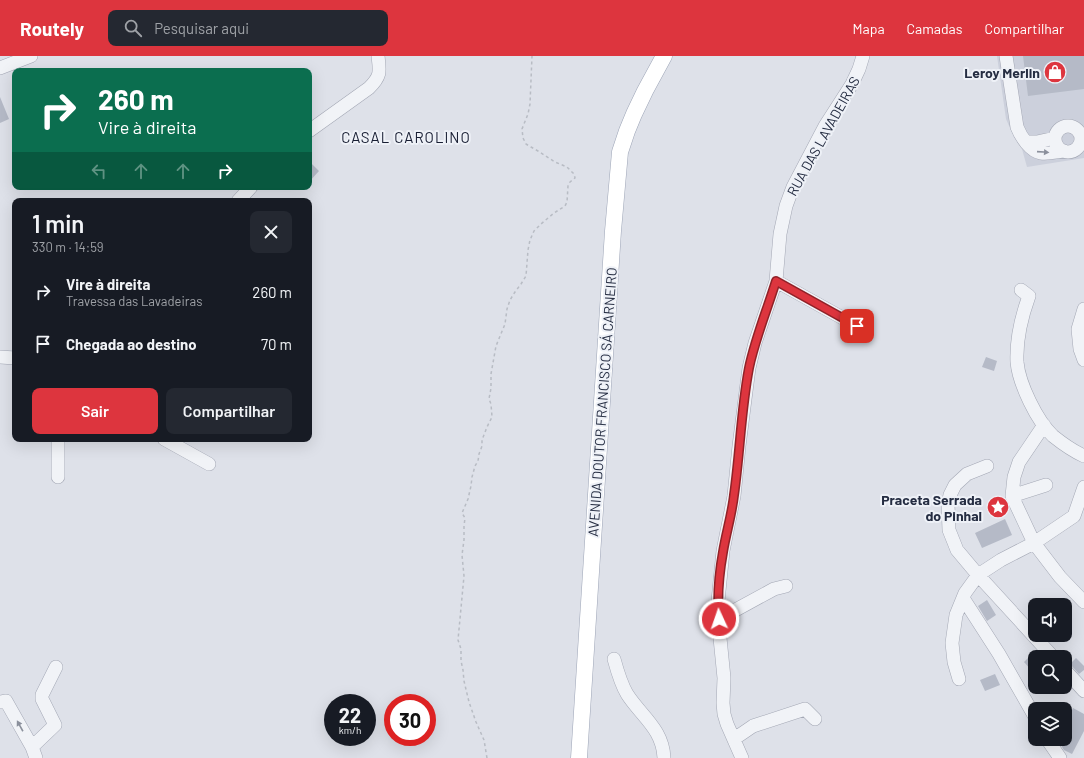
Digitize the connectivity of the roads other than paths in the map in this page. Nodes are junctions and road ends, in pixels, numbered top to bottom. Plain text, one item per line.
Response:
1 (31, 56) edge
2 (378, 56) edge
3 (652, 56) edge
4 (664, 56) edge
5 (863, 56) edge
6 (1006, 56) edge
7 (0, 68) edge
8 (1083, 123) dead end
9 (1067, 126) junction
10 (312, 129) edge
11 (1055, 138) junction
12 (1026, 142) junction
13 (1081, 146) edge
14 (1064, 151) junction
15 (249, 190) edge
16 (241, 198) edge
17 (776, 281) junction
18 (1021, 290) dead end
19 (1084, 309) edge
20 (857, 326) dead end
21 (0, 357) edge
22 (12, 358) edge
23 (1084, 360) edge
24 (1044, 425) junction
25 (58, 442) edge
26 (170, 442) edge
27 (1084, 456) edge
28 (210, 464) dead end
29 (986, 466) dead end
30 (58, 477) dead end
31 (1046, 484) dead end
32 (1084, 487) edge
33 (1012, 496) junction
34 (1034, 543) junction
35 (978, 576) junction
36 (786, 586) dead end
37 (963, 598) junction
38 (1084, 602) edge
39 (719, 619) junction
40 (1047, 650) edge
41 (614, 659) dead end
42 (56, 667) dead end
43 (1072, 677) edge
44 (959, 679) dead end
45 (1084, 690) edge
46 (0, 702) edge
47 (1028, 705) edge
48 (815, 719) dead end
49 (734, 740) junction
50 (1052, 746) edge
51 (34, 753) edge
52 (569, 758) edge
53 (579, 758) edge
54 (664, 758) edge
55 (742, 758) edge
56 (1060, 758) edge

1 - 7 street
2 - 10 street
3 - 52 main road, AVENIDA DOUTOR FRANCISCO SÁ CARNEIRO
4 - 53 main road, AVENIDA DOUTOR FRANCISCO SÁ CARNEIRO
5 - 17 street, RUA DAS LAVADEIRAS
6 - 12 street
8 - 9 street
9 - 11 street
9 - 13 street
11 - 12 street
11 - 14 street
12 -> 14 street
13 - 14 street
15 - 16 street
17 - 20 street
17 - 39 street, RUA DAS LAVADEIRAS
18 - 24 street
19 - 23 street
21 - 22 street
24 - 27 street
24 - 33 street
25 - 30 street
26 - 28 street
29 - 35 street
31 - 33 street
32 - 34 street
33 - 34 street
34 - 35 street
34 - 38 street
35 - 37 street
35 - 40 street
36 - 39 street
37 - 44 street
37 - 47 street
39 - 49 street, RUA DAS LAVADEIRAS
41 - 54 street
42 - 51 street
43 - 45 street
51 -> 46 street
48 - 49 street
49 - 55 street, RUA DAS LAVADEIRAS
50 - 56 street

